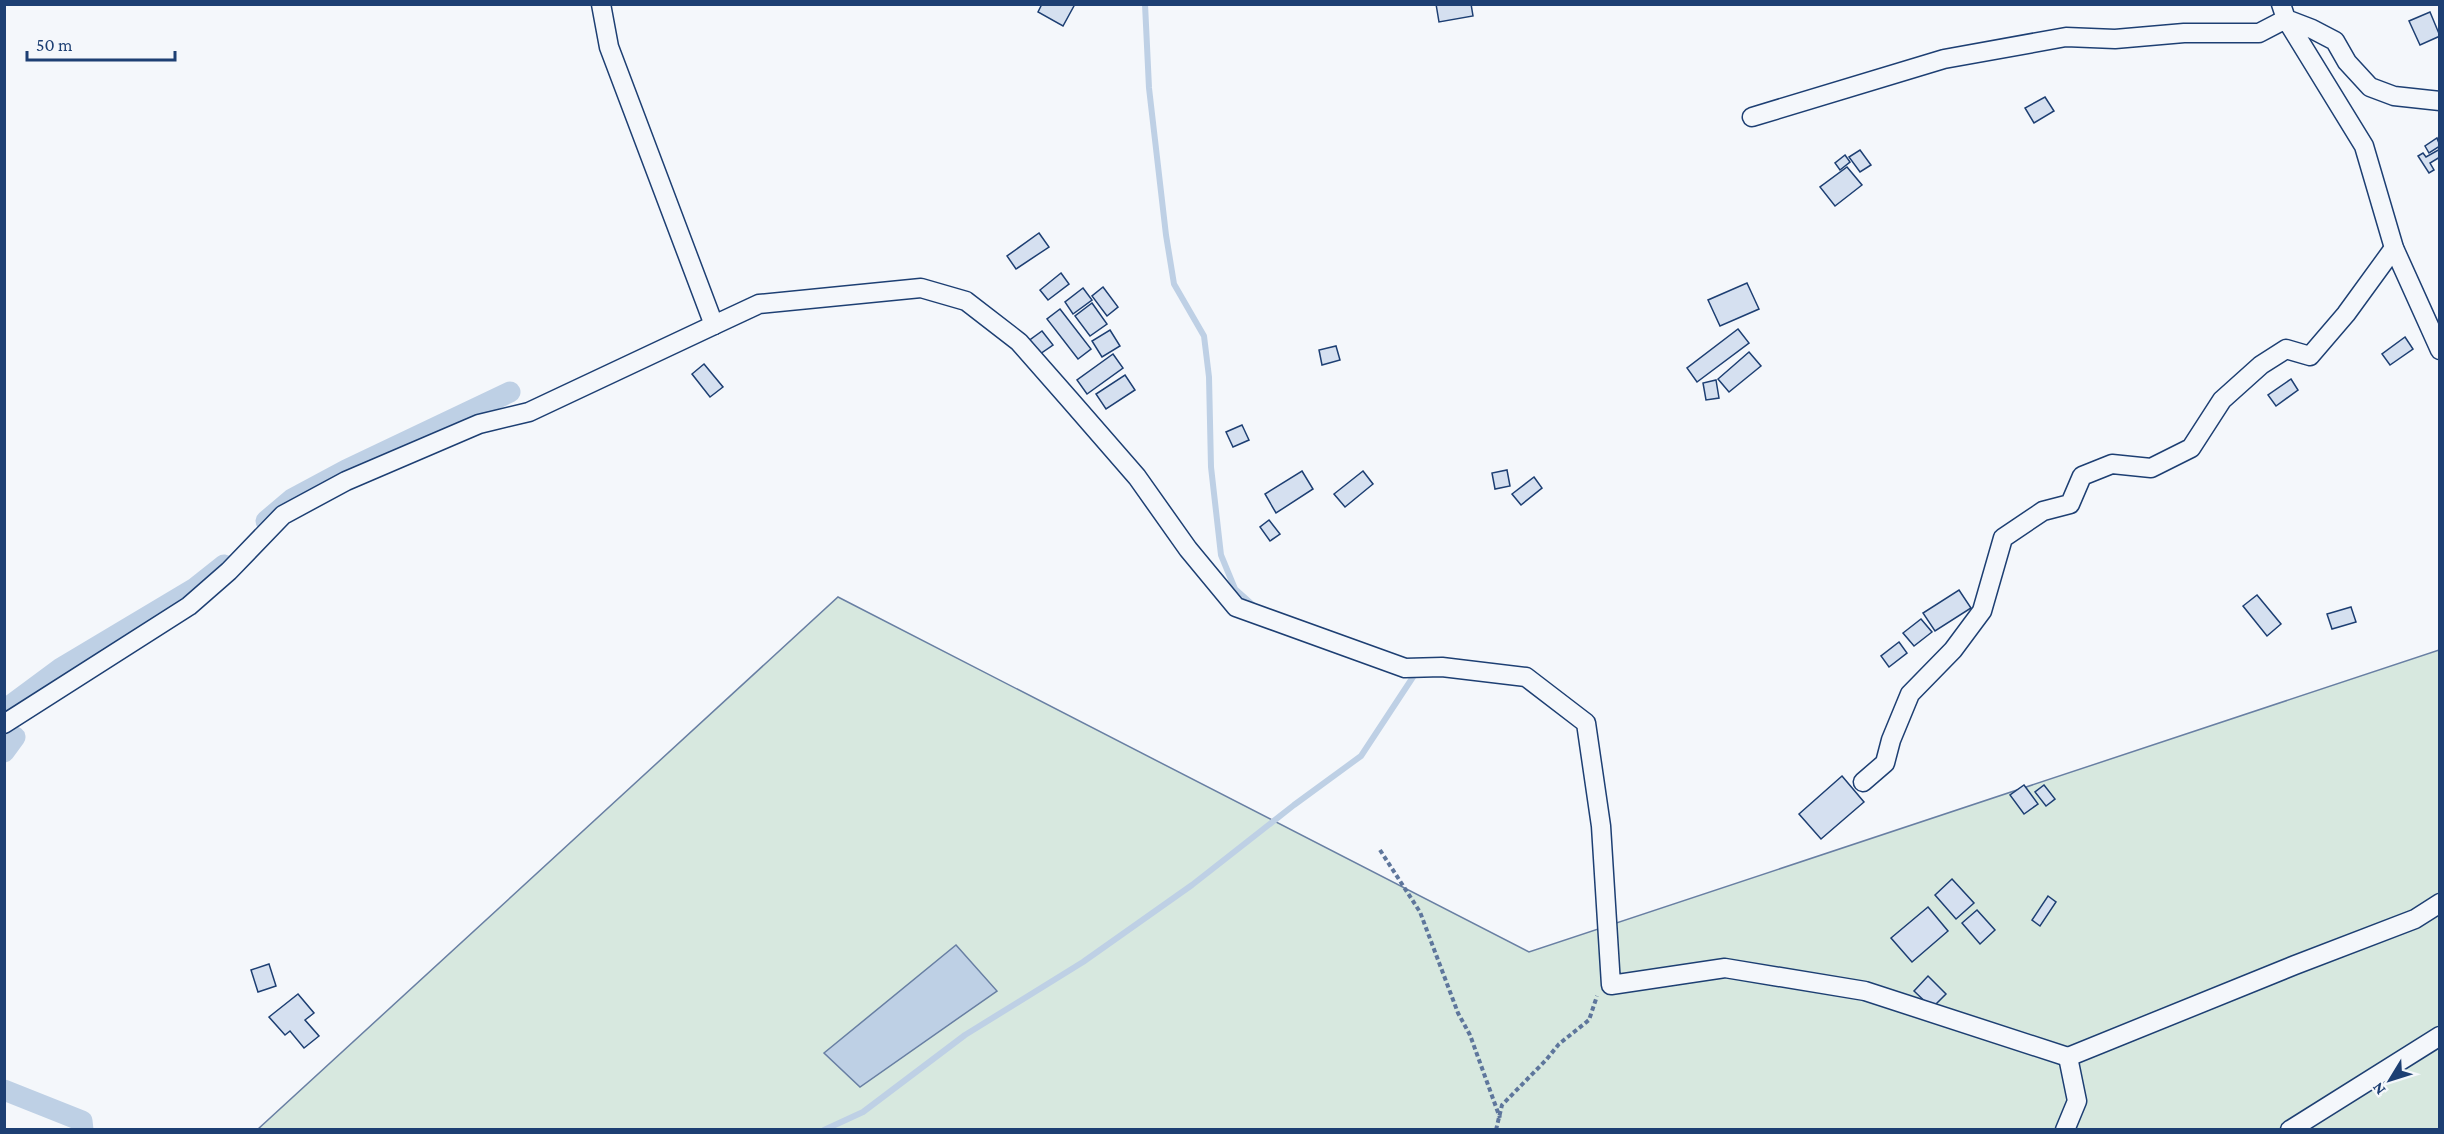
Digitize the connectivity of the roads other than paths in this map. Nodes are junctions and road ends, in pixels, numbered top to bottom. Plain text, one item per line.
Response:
1 (601, 4) edge
2 (2284, 12) edge
3 (2439, 101) edge
4 (1752, 117) dead end
5 (2394, 248) junction
6 (714, 325) junction
7 (2439, 350) edge
8 (4, 724) edge
9 (1863, 782) dead end
10 (2439, 903) edge
11 (2439, 1036) edge
12 (2068, 1057) junction
13 (2065, 1130) edge
14 (2290, 1130) edge

1 - 6 street
2 - 3 street
2 - 4 street
2 - 5 street
5 - 7 street
5 - 9 street
6 - 8 street
6 - 12 street
10 - 12 street
11 - 14 street
12 - 13 street

